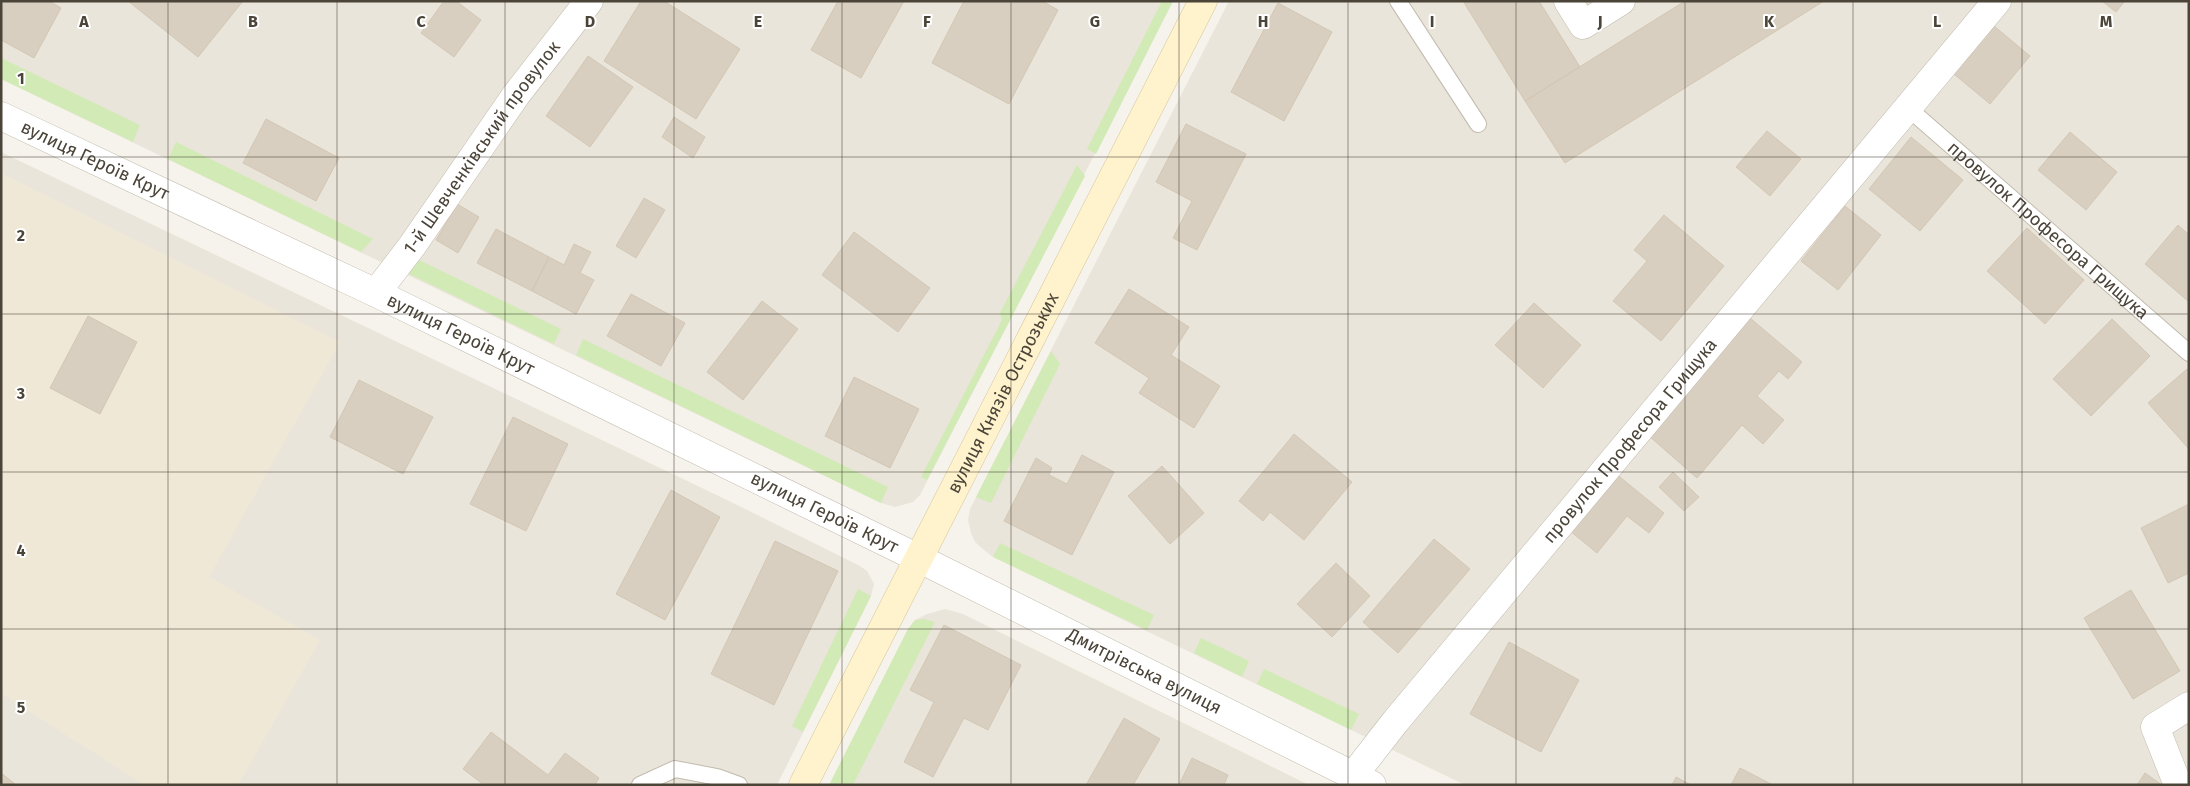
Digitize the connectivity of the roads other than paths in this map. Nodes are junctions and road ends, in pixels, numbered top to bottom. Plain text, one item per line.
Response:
1 (589, 1) edge
2 (1203, 1) edge
3 (1398, 1) edge
4 (1568, 1) edge
5 (1621, 1) edge
6 (1997, 1) edge
7 (1908, 108) junction
8 (1, 116) edge
9 (1478, 124) dead end
10 (376, 293) junction
11 (2189, 353) edge
12 (918, 558) junction
13 (2189, 706) edge
14 (1363, 780) edge
15 (640, 785) edge
16 (739, 785) edge
17 (803, 785) edge
18 (2178, 785) edge

1 - 10 street, 1-й Шевченківський провулок
2 - 12 street, вулиця Князів Острозьких
3 - 9 lane
4 - 5 street
6 - 7 street, провулок Професора Грищука
7 - 11 lane, провулок Професора Грищука
7 - 14 street, провулок Професора Грищука
8 - 10 street, вулиця Героїв Крут
10 - 12 street, вулиця Героїв Крут
12 - 14 street, Дмитрівська вулиця
12 - 17 street, вулиця Князів Острозьких
13 - 18 street
15 - 16 lane

